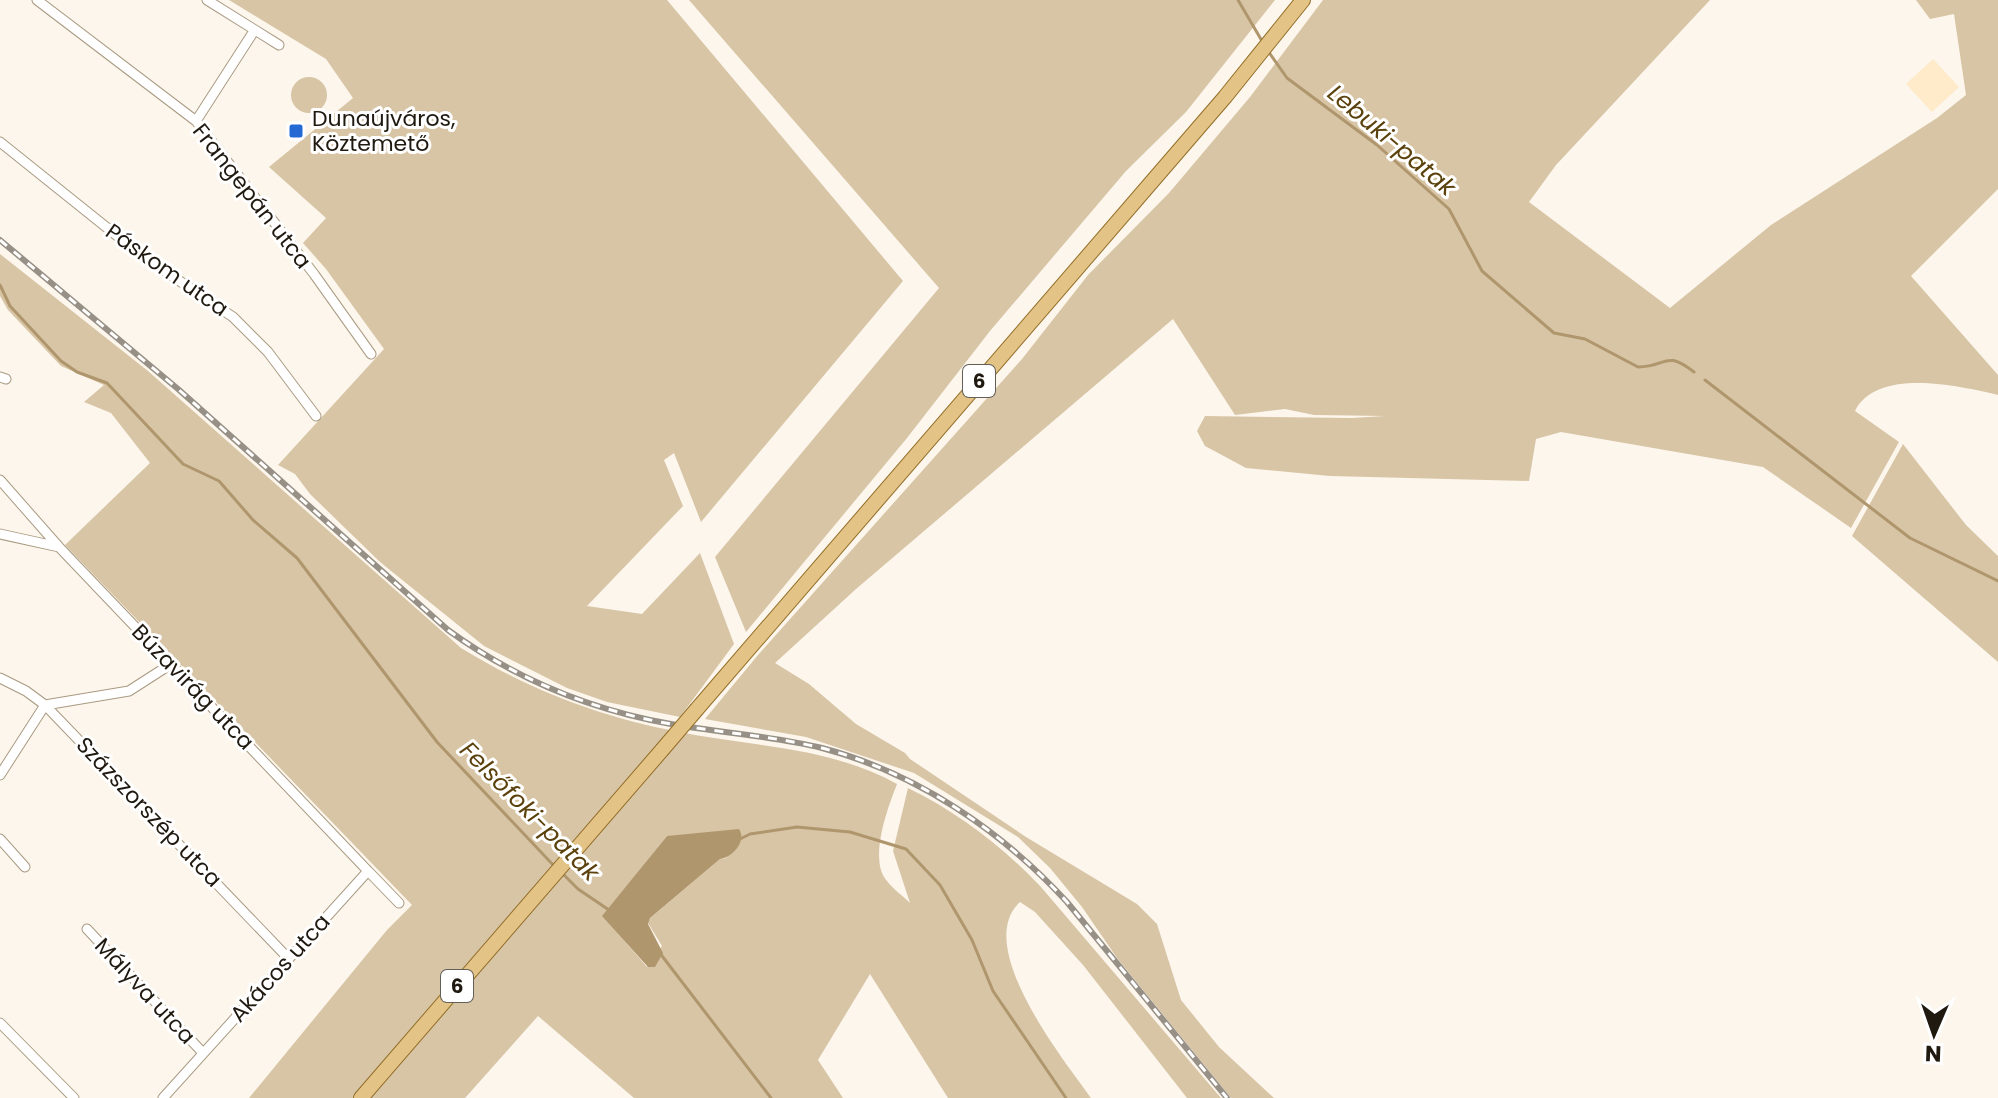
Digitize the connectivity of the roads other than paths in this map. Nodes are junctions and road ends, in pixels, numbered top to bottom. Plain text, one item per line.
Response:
1 (37, 0) edge
2 (207, 0) edge
3 (1303, 0) edge
4 (254, 31) junction
5 (279, 45) dead end
6 (196, 121) junction
7 (0, 142) edge
8 (371, 354) dead end
9 (316, 416) dead end
10 (0, 480) edge
11 (0, 534) edge
12 (59, 547) junction
13 (171, 664) junction
14 (0, 678) edge
15 (45, 705) junction
16 (0, 775) edge
17 (0, 839) edge
18 (25, 867) dead end
19 (368, 871) junction
20 (399, 903) dead end
21 (87, 929) dead end
22 (288, 958) junction
23 (0, 1023) edge
24 (203, 1053) junction
25 (74, 1098) edge
26 (163, 1098) edge
27 (361, 1098) edge

1 - 6 street, Frangepán utca
2 - 4 street
3 - 27 main road, 6, bridge
4 - 5 street
4 - 6 street
6 - 8 street, Frangepán utca
7 - 9 street, Páskom utca
10 - 12 street, Búzavirág utca
11 - 12 street
12 - 13 street, Búzavirág utca
13 - 15 street
13 - 19 street, Búzavirág utca
14 - 15 street, Százszorszép utca
15 - 16 street
15 - 22 street, Százszorszép utca
17 - 18 street
19 - 20 street
19 - 22 street, Akácos utca
21 - 24 street, Mályva utca
22 - 24 street, Akácos utca
23 - 25 street
24 - 26 street, Akácos utca

